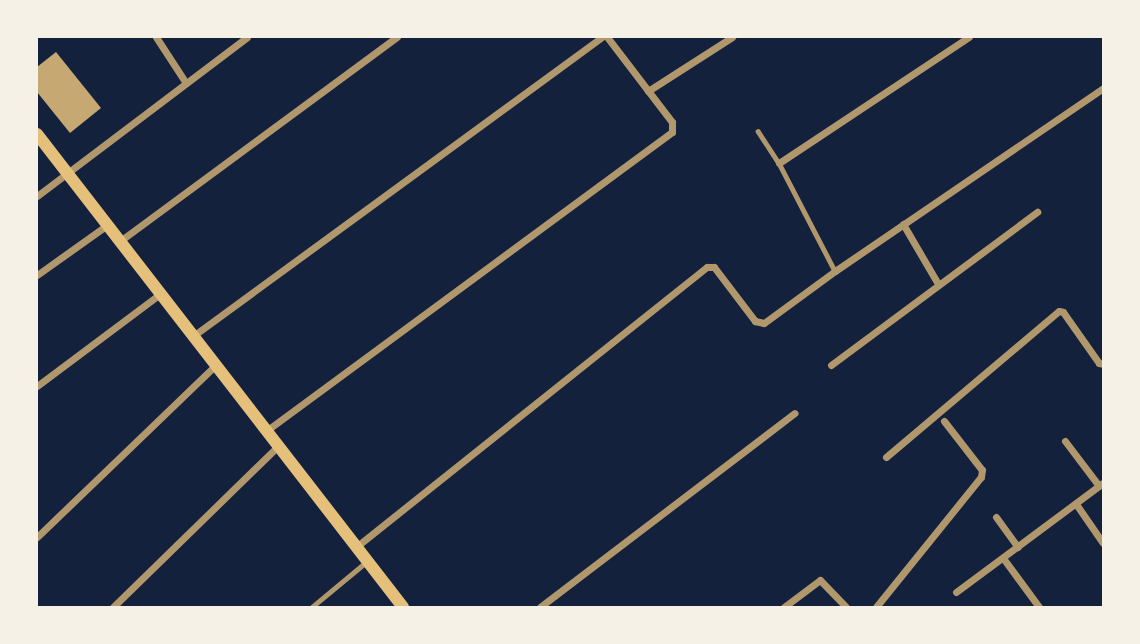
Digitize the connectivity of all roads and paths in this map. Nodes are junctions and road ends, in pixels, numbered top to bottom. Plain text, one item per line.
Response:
1 (156, 37) edge
2 (247, 37) edge
3 (397, 37) edge
4 (604, 37) edge
5 (732, 37) edge
6 (969, 37) edge
7 (186, 83) junction
8 (1103, 88) edge
9 (648, 91) junction
10 (758, 131) dead end
11 (37, 134) edge
12 (779, 163) junction
13 (68, 174) junction
14 (37, 196) edge
15 (1037, 212) dead end
16 (903, 224) junction
17 (107, 225) junction
18 (120, 241) junction
19 (835, 271) junction
20 (37, 275) edge
21 (938, 284) junction
22 (160, 294) junction
23 (193, 336) junction
24 (1103, 364) edge
25 (216, 365) junction
26 (831, 365) dead end
27 (37, 386) edge
28 (795, 413) dead end
29 (944, 421) dead end
30 (266, 431) junction
31 (1065, 441) dead end
32 (278, 446) junction
33 (886, 457) dead end
34 (1101, 485) edge
35 (1076, 504) junction
36 (996, 517) dead end
37 (37, 537) edge
38 (1103, 543) edge
39 (356, 547) junction
40 (1018, 547) junction
41 (1003, 558) junction
42 (368, 562) junction
43 (956, 592) dead end
44 (113, 607) edge
45 (312, 607) edge
46 (403, 607) edge
47 (540, 607) edge
48 (784, 607) edge
49 (846, 607) edge
50 (876, 607) edge
51 (1039, 607) edge

1 - 7 street
2 - 7 street
3 - 18 street
4 - 9 street
4 - 23 street
5 - 9 street
6 - 12 street
7 - 13 street
8 - 16 street
9 - 30 street
10 - 12 lane
11 - 13 main road
12 - 19 lane
13 - 14 street
13 - 17 main road
15 - 21 street
16 - 19 street
16 - 21 street
17 - 18 main road
17 - 20 street
18 - 22 main road
19 - 39 street
21 - 26 street
22 - 23 main road
22 - 27 street
23 - 25 main road
24 - 33 street
25 - 30 main road
25 - 37 street
28 - 47 street
29 - 50 street
30 - 32 main road
31 - 34 street
32 - 39 main road
32 - 44 street
34 - 35 street
35 - 38 street
35 - 40 street
36 - 40 street
39 - 42 main road
40 - 41 street
41 - 43 street
41 - 51 street
42 - 45 lane
42 - 46 main road
48 - 49 street

